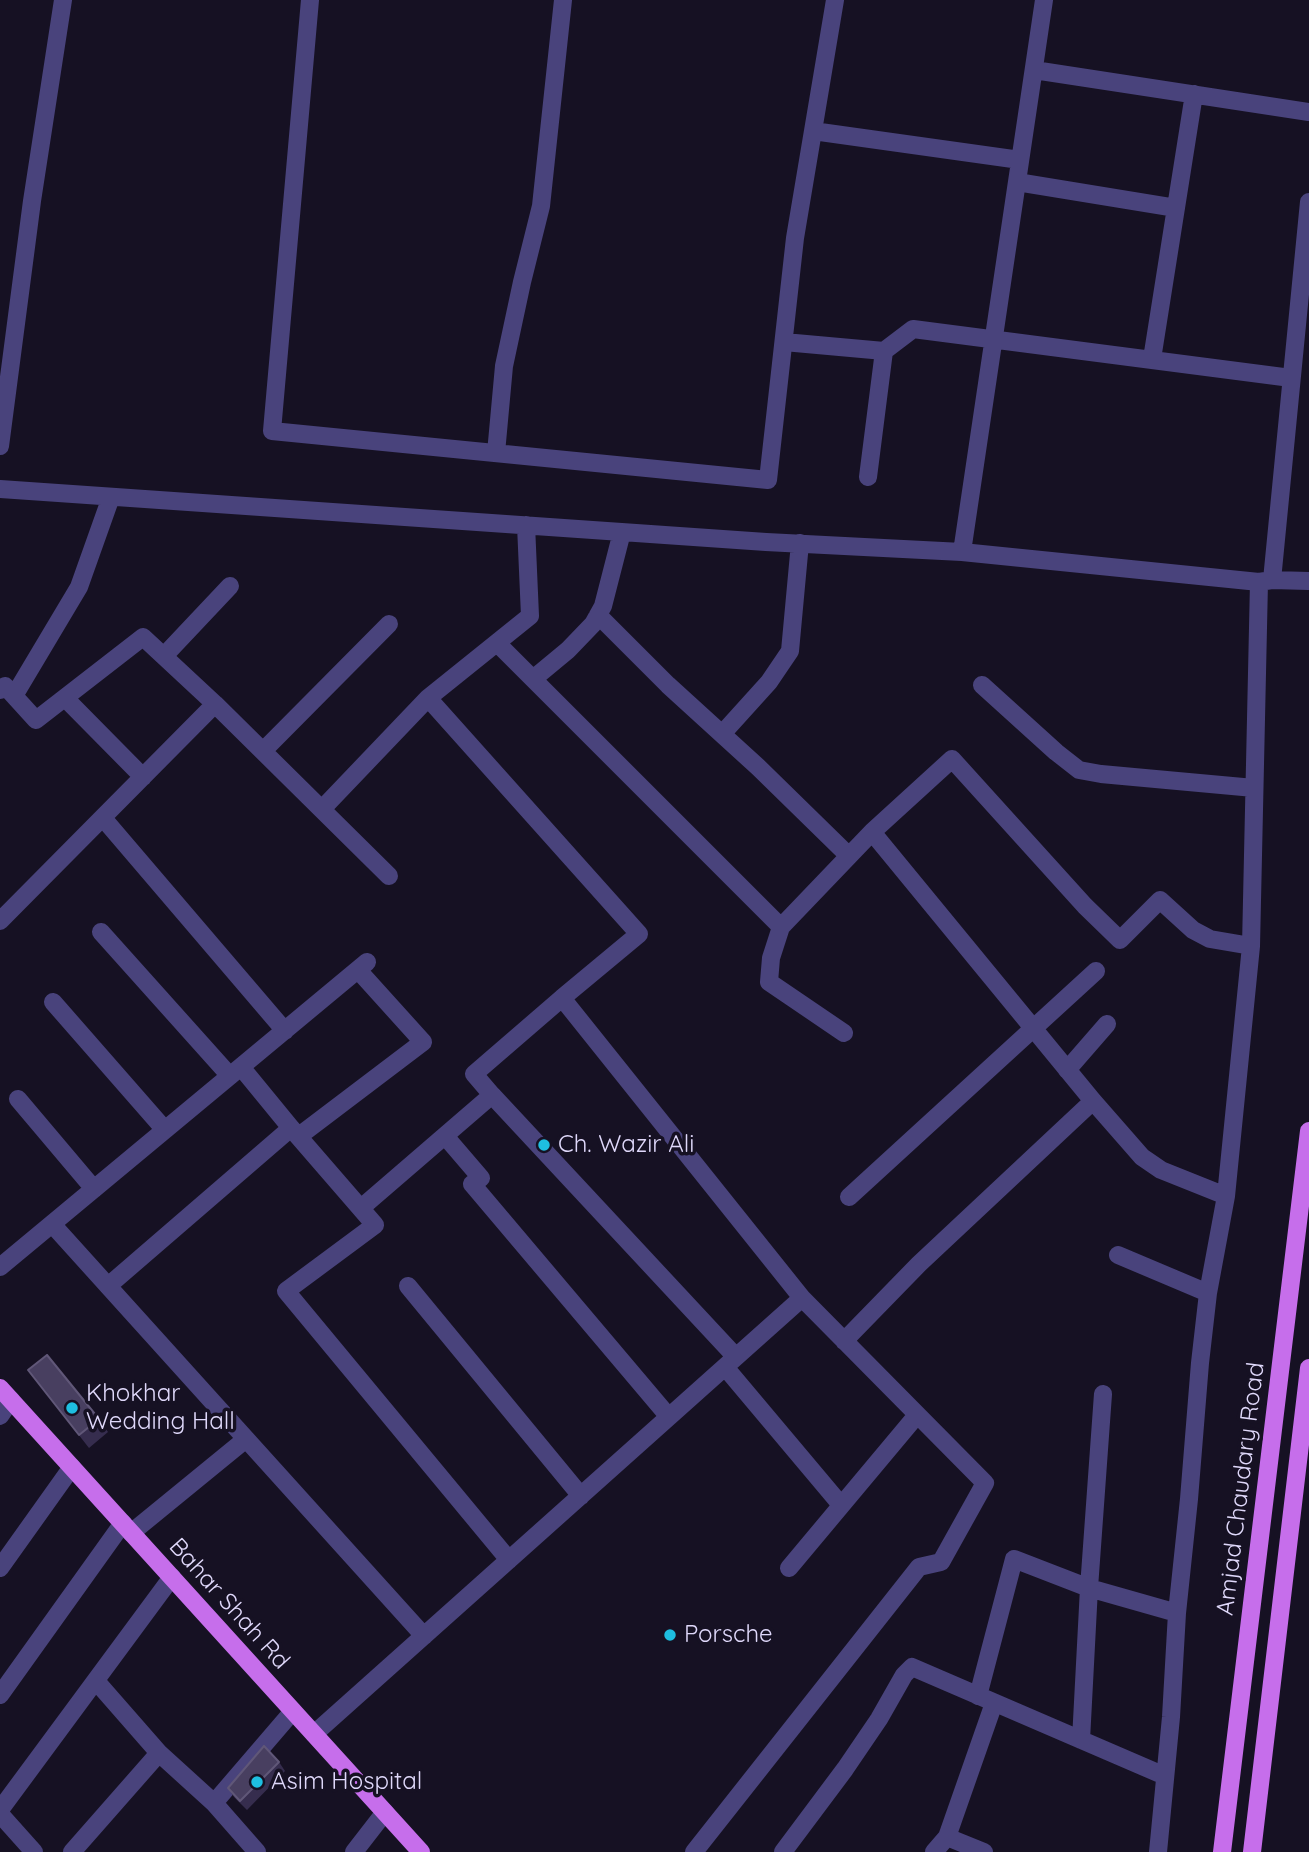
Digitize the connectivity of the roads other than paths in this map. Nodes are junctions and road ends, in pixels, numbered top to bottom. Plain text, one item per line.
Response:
1 (63, 0) edge
2 (310, 0) edge
3 (563, 0) edge
4 (835, 0) edge
5 (1044, 0) edge
6 (1034, 70) junction
7 (1194, 94) junction
8 (1309, 112) edge
9 (813, 131) junction
10 (1020, 160) junction
11 (1017, 183) junction
12 (1309, 202) edge
13 (1176, 208) junction
14 (994, 338) junction
15 (784, 342) junction
16 (884, 351) junction
17 (1152, 359) junction
18 (1291, 378) junction
19 (0, 446) edge
20 (496, 453) junction
21 (868, 477) dead end
22 (0, 489) edge
23 (111, 497) junction
24 (526, 525) junction
25 (622, 532) junction
26 (800, 543) junction
27 (962, 552) junction
28 (1265, 581) junction
29 (1309, 582) edge
30 (230, 586) dead end
31 (598, 615) junction
32 (389, 624) dead end
33 (496, 643) junction
34 (164, 656) junction
35 (533, 679) junction
36 (982, 685) dead end
37 (7, 693) edge
38 (65, 698) junction
39 (428, 698) junction
40 (215, 704) junction
41 (722, 734) junction
42 (263, 751) junction
43 (144, 777) junction
44 (1254, 788) junction
45 (322, 809) junction
46 (103, 818) junction
47 (872, 832) junction
48 (849, 856) junction
49 (389, 876) dead end
50 (0, 921) edge
51 (781, 928) junction
52 (102, 932) dead end
53 (1251, 946) junction
54 (1096, 971) dead end
55 (562, 998) junction
56 (53, 1002) dead end
57 (1107, 1024) dead end
58 (1034, 1029) junction
59 (285, 1031) junction
60 (844, 1033) dead end
61 (1068, 1070) junction
62 (236, 1071) junction
63 (492, 1095) junction
64 (18, 1099) dead end
65 (1093, 1101) junction
66 (165, 1130) junction
67 (1309, 1131) edge
68 (295, 1132) junction
69 (445, 1136) junction
70 (94, 1189) junction
71 (849, 1196) dead end
72 (1226, 1196) junction
73 (361, 1209) junction
74 (52, 1224) junction
75 (1118, 1255) dead end
76 (0, 1267) edge
77 (107, 1286) junction
78 (408, 1286) dead end
79 (1208, 1293) junction
80 (802, 1298) junction
81 (844, 1341) junction
82 (730, 1362) junction
83 (1309, 1368) edge
84 (6, 1394) edge
85 (1102, 1394) dead end
86 (917, 1415) junction
87 (0, 1416) edge
88 (669, 1417) junction
89 (246, 1439) junction
90 (72, 1467) junction
91 (581, 1496) junction
92 (841, 1506) junction
93 (127, 1528) junction
94 (509, 1560) junction
95 (0, 1568) edge
96 (789, 1568) dead end
97 (172, 1577) junction
98 (1089, 1588) junction
99 (1177, 1613) junction
100 (424, 1636) junction
101 (96, 1681) junction
102 (0, 1695) edge
103 (986, 1699) junction
104 (293, 1711) junction
105 (314, 1734) junction
106 (1081, 1740) junction
107 (159, 1753) junction
108 (1165, 1776) junction
109 (214, 1803) junction
110 (0, 1812) edge
111 (385, 1812) junction
112 (947, 1837) junction
113 (34, 1852) edge
114 (72, 1852) edge
115 (257, 1852) edge
116 (354, 1852) edge
117 (421, 1852) edge
118 (694, 1852) edge
119 (783, 1852) edge
120 (934, 1852) edge
121 (984, 1852) edge
122 (1157, 1852) edge
123 (1222, 1852) edge
124 (1252, 1852) edge

1 - 19 street
2 - 20 street
3 - 20 street
4 - 9 street
5 - 6 street
6 - 7 street
6 - 10 street
7 - 8 street
7 - 13 street
9 - 10 street
9 - 15 street
10 - 11 street
11 - 13 street
11 - 14 street
12 - 18 street
13 - 17 street
14 - 16 street
14 - 17 street
14 - 27 street
15 - 16 street
15 - 20 street
16 - 21 street
17 - 18 street
18 - 28 street
22 - 23 street
23 - 24 street
23 - 37 street
24 - 25 street
24 - 33 street
25 - 26 street
25 - 31 street
26 - 27 street
26 - 41 street
27 - 28 street
28 - 29 street
28 - 44 street
30 - 34 street
31 - 35 street
31 - 41 street
32 - 42 street
33 - 35 street
33 - 39 street
34 - 38 street
34 - 40 street
35 - 51 street
36 - 44 street
37 - 38 street
38 - 43 street
39 - 45 street
39 - 55 street
40 - 42 street
40 - 43 street
41 - 48 street
42 - 45 street
43 - 46 street
44 - 53 street
45 - 49 street
46 - 50 street
46 - 59 street
47 - 48 street
47 - 53 street
47 - 58 street
48 - 51 street
51 - 60 street
52 - 62 street
53 - 72 street
54 - 58 street
55 - 63 street
55 - 80 street
56 - 66 street
57 - 61 street
58 - 61 street
58 - 71 street
59 - 62 street
59 - 68 street
61 - 65 street
62 - 66 street
62 - 68 street
63 - 69 street
63 - 82 street
64 - 70 street
65 - 72 street
65 - 81 street
66 - 70 street
67 - 123 main road, Amjad Chaudary Road
68 - 73 street
68 - 77 street
69 - 73 street
69 - 88 street
70 - 74 street
72 - 79 street
73 - 94 street
74 - 76 street
74 - 77 street
75 - 79 street
77 - 89 street
78 - 91 street
79 - 99 street
80 - 81 street
80 - 82 street
81 - 86 street
82 - 88 street
82 - 92 street
83 - 124 main road
84 - 87 street
84 - 90 main road, Bahar Shah Rd
85 - 98 street
86 - 92 street
86 - 118 street
88 - 91 street
89 - 93 street
89 - 100 street
90 - 93 main road, Bahar Shah Rd
90 - 95 street
91 - 94 street
92 - 96 street
93 - 97 main road, Bahar Shah Rd
93 - 102 street
94 - 100 street
97 - 101 street
97 - 104 main road, Bahar Shah Rd
98 - 99 street
98 - 103 street
98 - 106 street
99 - 108 street
100 - 105 street
101 - 107 street
101 - 110 street
103 - 106 street
103 - 112 street
103 - 119 street
104 - 105 main road, Bahar Shah Rd
104 - 109 street
105 - 111 main road, Bahar Shah Rd
106 - 108 street
107 - 109 street
107 - 114 street
108 - 122 street
109 - 115 street
110 - 113 street
111 - 116 street
111 - 117 main road, Bahar Shah Rd
112 - 120 street
112 - 121 street

